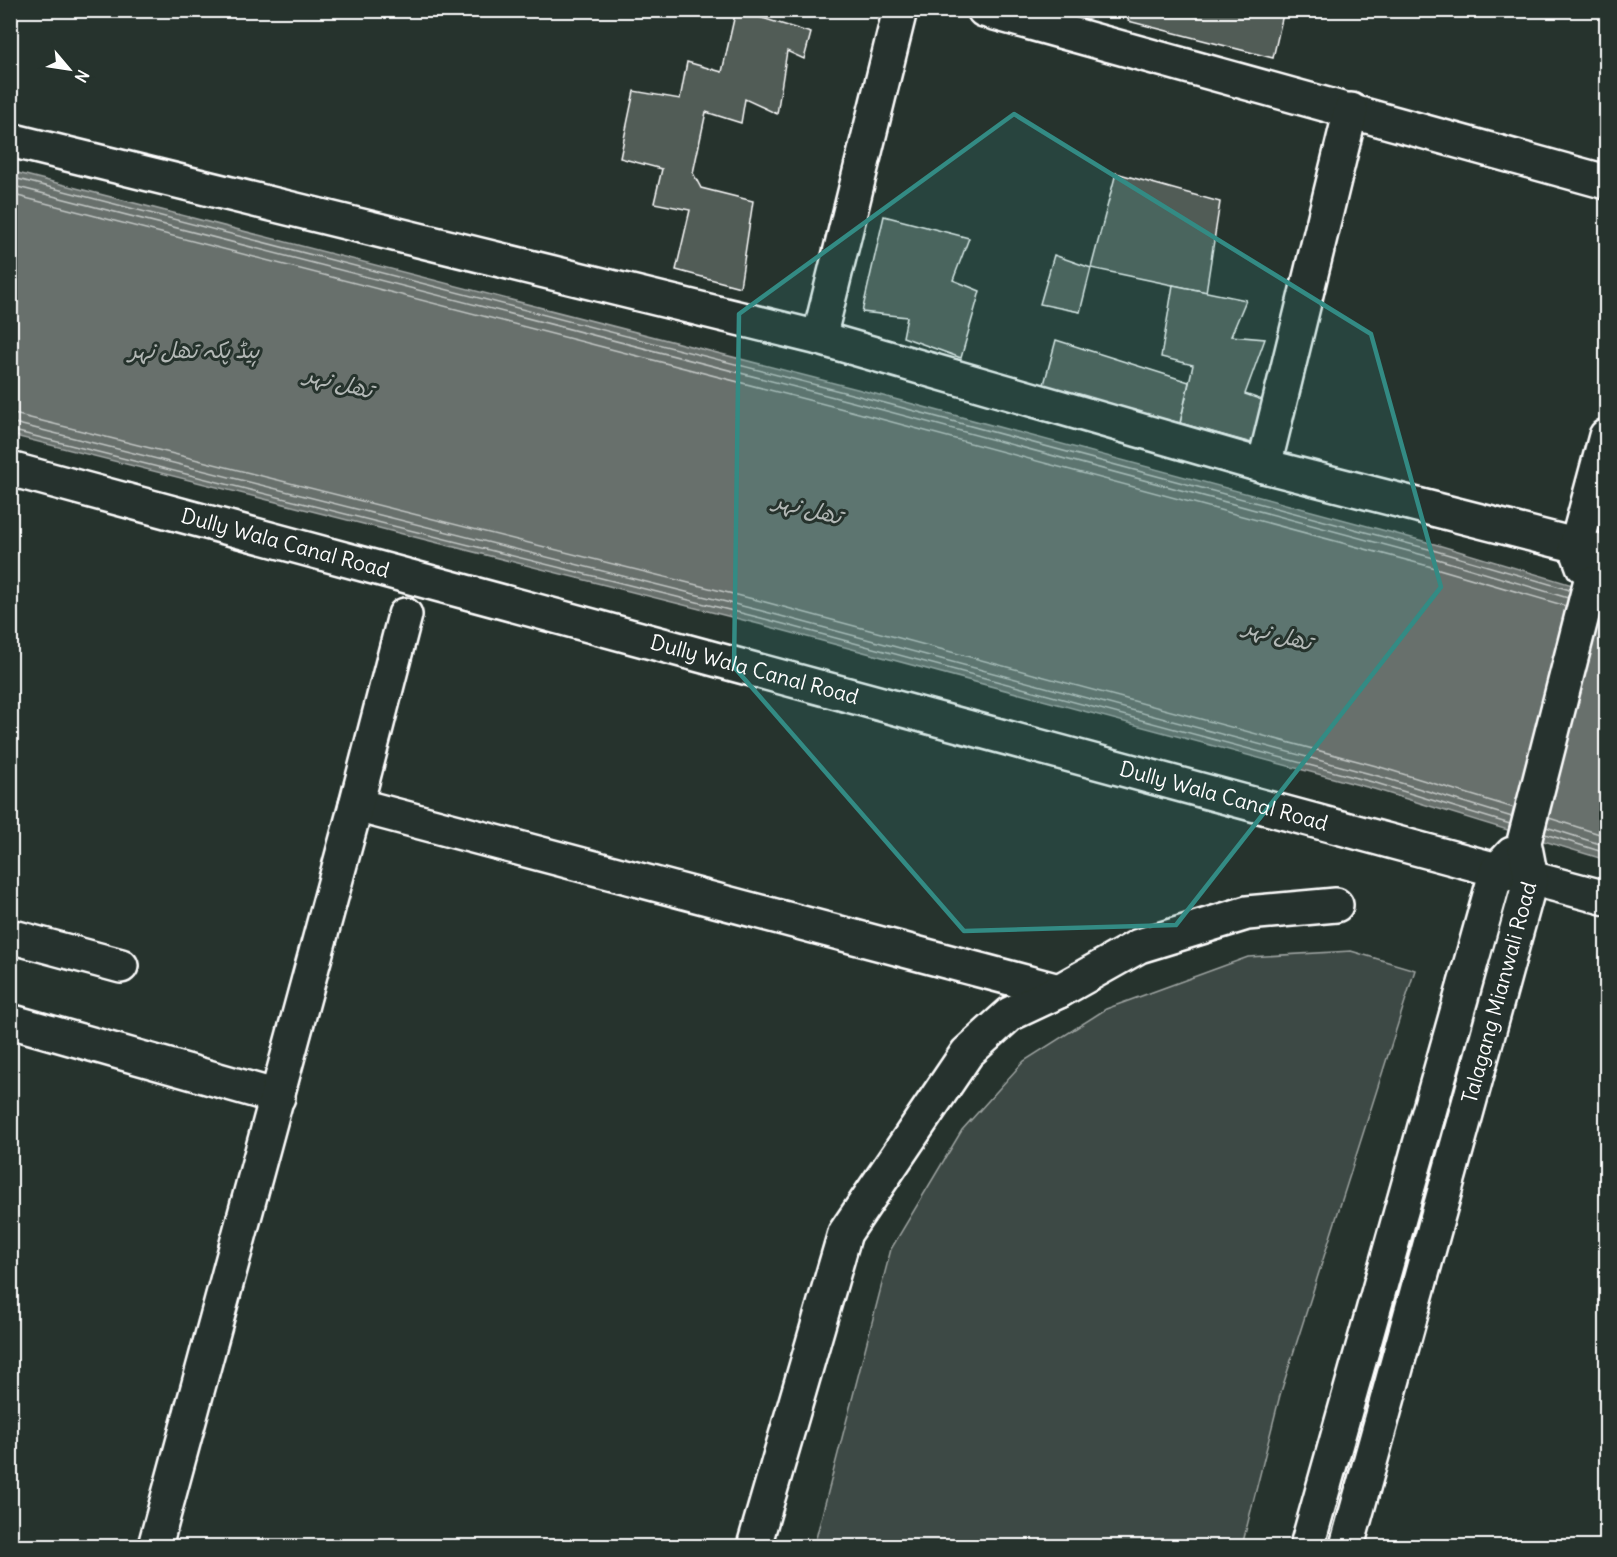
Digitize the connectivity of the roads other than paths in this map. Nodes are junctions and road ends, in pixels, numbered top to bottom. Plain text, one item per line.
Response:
1 (900, 10) edge
2 (984, 10) edge
3 (1351, 110) junction
4 (10, 140) edge
5 (1606, 182) edge
6 (819, 338) junction
7 (1606, 436) edge
8 (1264, 466) junction
9 (10, 469) edge
10 (1591, 550) edge
11 (1598, 576) edge
12 (405, 615) dead end
13 (356, 805) junction
14 (1524, 842) junction
15 (1497, 870) junction
16 (1531, 878) junction
17 (1606, 898) edge
18 (1336, 905) dead end
19 (10, 936) edge
20 (121, 966) dead end
21 (1059, 991) junction
22 (10, 1022) edge
23 (278, 1097) junction
24 (155, 1546) edge
25 (754, 1546) edge
26 (1307, 1546) edge
27 (1347, 1546) edge

1 - 6 street
2 - 3 street
3 - 5 street
3 - 8 street
4 - 6 street
6 - 8 street
7 - 10 street
8 - 10 street
9 - 15 street, Dully Wala Canal Road
10 - 11 street
11 - 14 street
12 - 13 street
13 - 21 street
13 - 23 street
14 - 15 street, Talagang Mianwali Road
14 - 16 street, Talagang Mianwali Road
15 - 16 street, Dully Wala Canal Road
15 - 26 street, Talagang Mianwali Road
16 - 17 street, Dully Wala Canal Road
16 - 27 street, Talagang Mianwali Road
18 - 21 street
19 - 20 street
21 - 25 street
22 - 23 street
23 - 24 street

